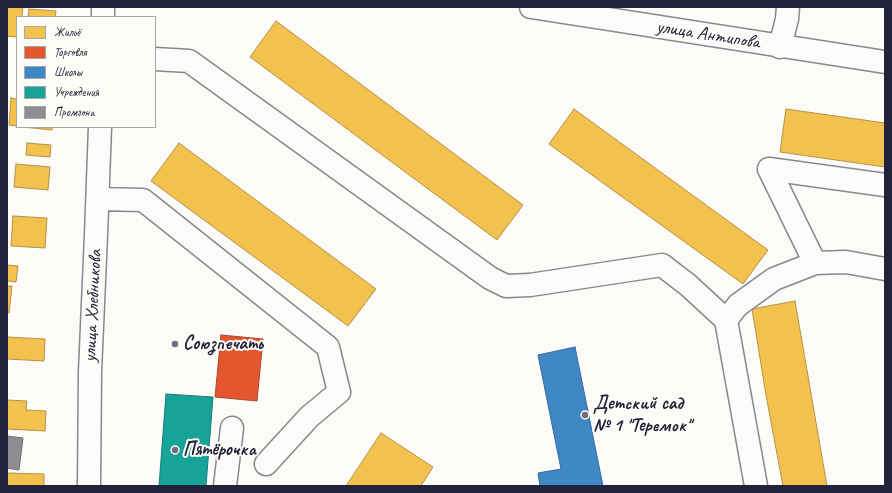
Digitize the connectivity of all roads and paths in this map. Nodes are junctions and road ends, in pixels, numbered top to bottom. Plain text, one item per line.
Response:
1 (531, 7) edge
2 (788, 7) edge
3 (780, 46) junction
4 (156, 59) edge
5 (885, 62) edge
6 (100, 128) edge
7 (885, 185) edge
8 (98, 199) junction
9 (815, 263) junction
10 (885, 269) edge
11 (726, 320) junction
12 (232, 428) dead end
13 (266, 464) dead end
14 (89, 486) edge
15 (225, 486) edge
16 (756, 486) edge

1 - 3 street, улица Антипова
2 - 3 street
3 - 5 street, улица Антипова
4 - 11 street
6 - 8 street, улица Хлебникова
7 - 9 street
8 - 13 street
8 - 14 street, улица Хлебникова
9 - 10 street
9 - 11 street
11 - 16 street
12 - 15 street

